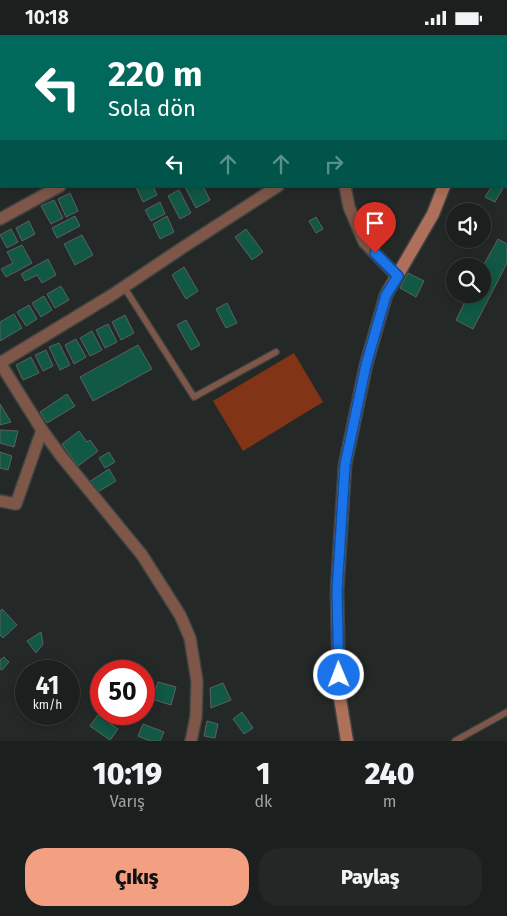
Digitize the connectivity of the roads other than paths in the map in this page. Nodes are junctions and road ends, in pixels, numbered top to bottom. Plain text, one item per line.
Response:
1 (58, 187) edge
2 (345, 187) edge
3 (444, 187) edge
4 (272, 188) edge
5 (0, 219) edge
6 (398, 276) junction
7 (124, 287) junction
8 (276, 352) dead end
9 (0, 363) edge
10 (42, 430) junction
11 (0, 501) edge
12 (507, 712) edge
13 (191, 741) edge
14 (347, 741) edge
15 (455, 741) edge

1 - 5 street
2 - 6 street
3 - 6 main road
4 - 7 street
6 - 14 main road
7 - 8 lane
7 - 9 street
9 - 10 street
10 - 11 street
10 - 13 street
12 - 15 lane

